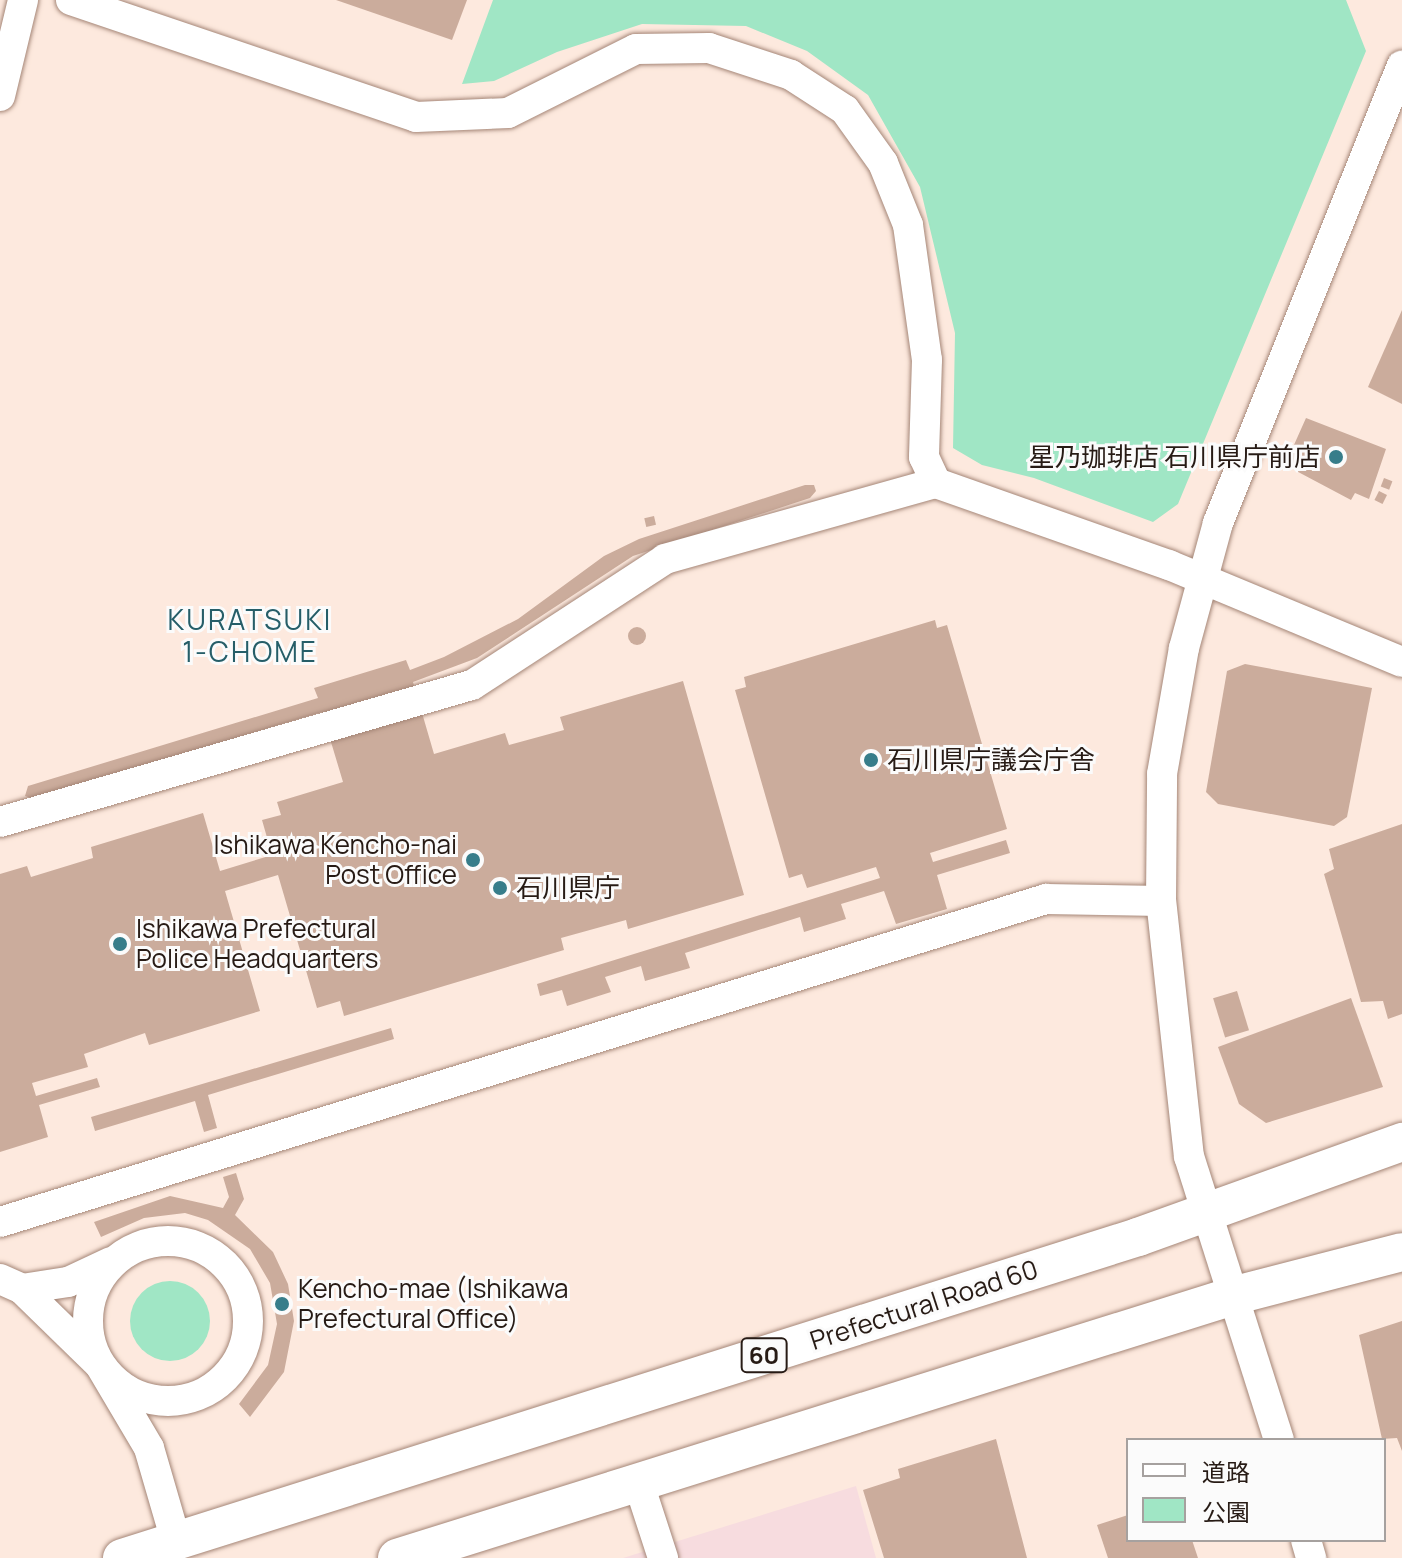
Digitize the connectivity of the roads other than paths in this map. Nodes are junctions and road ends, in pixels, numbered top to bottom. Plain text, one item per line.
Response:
1 (23, 0) edge
2 (71, 0) edge
3 (1402, 66) edge
4 (0, 96) edge
5 (936, 483) junction
6 (1200, 581) junction
7 (1402, 662) edge
8 (0, 822) edge
9 (1161, 901) junction
10 (1402, 1142) edge
11 (1207, 1211) junction
12 (0, 1222) edge
13 (1402, 1252) edge
14 (114, 1261) junction
15 (11, 1284) edge
16 (1236, 1295) junction
17 (100, 1365) junction
18 (172, 1402) junction
19 (1278, 1438) edge
20 (149, 1448) junction
21 (639, 1484) junction
22 (176, 1541) junction
23 (122, 1558) edge
24 (397, 1558) edge
25 (663, 1558) edge

1 - 4 street
2 - 5 street
3 - 6 street
5 - 6 street
5 - 8 street
6 - 7 street
6 - 9 street
9 - 11 street
9 - 12 street
10 - 11 main road, Prefectural Road 60 / 60
11 - 16 street
11 - 22 main road, Prefectural Road 60 / 60
13 - 16 main road
14 - 15 street
14 - 17 street
14 - 18 street
15 - 17 street
16 - 19 street
16 - 21 main road
17 - 18 street
17 - 20 street
18 - 20 street
20 - 22 street
21 - 24 main road
21 - 25 street
22 - 23 main road, Prefectural Road 60 / 60

